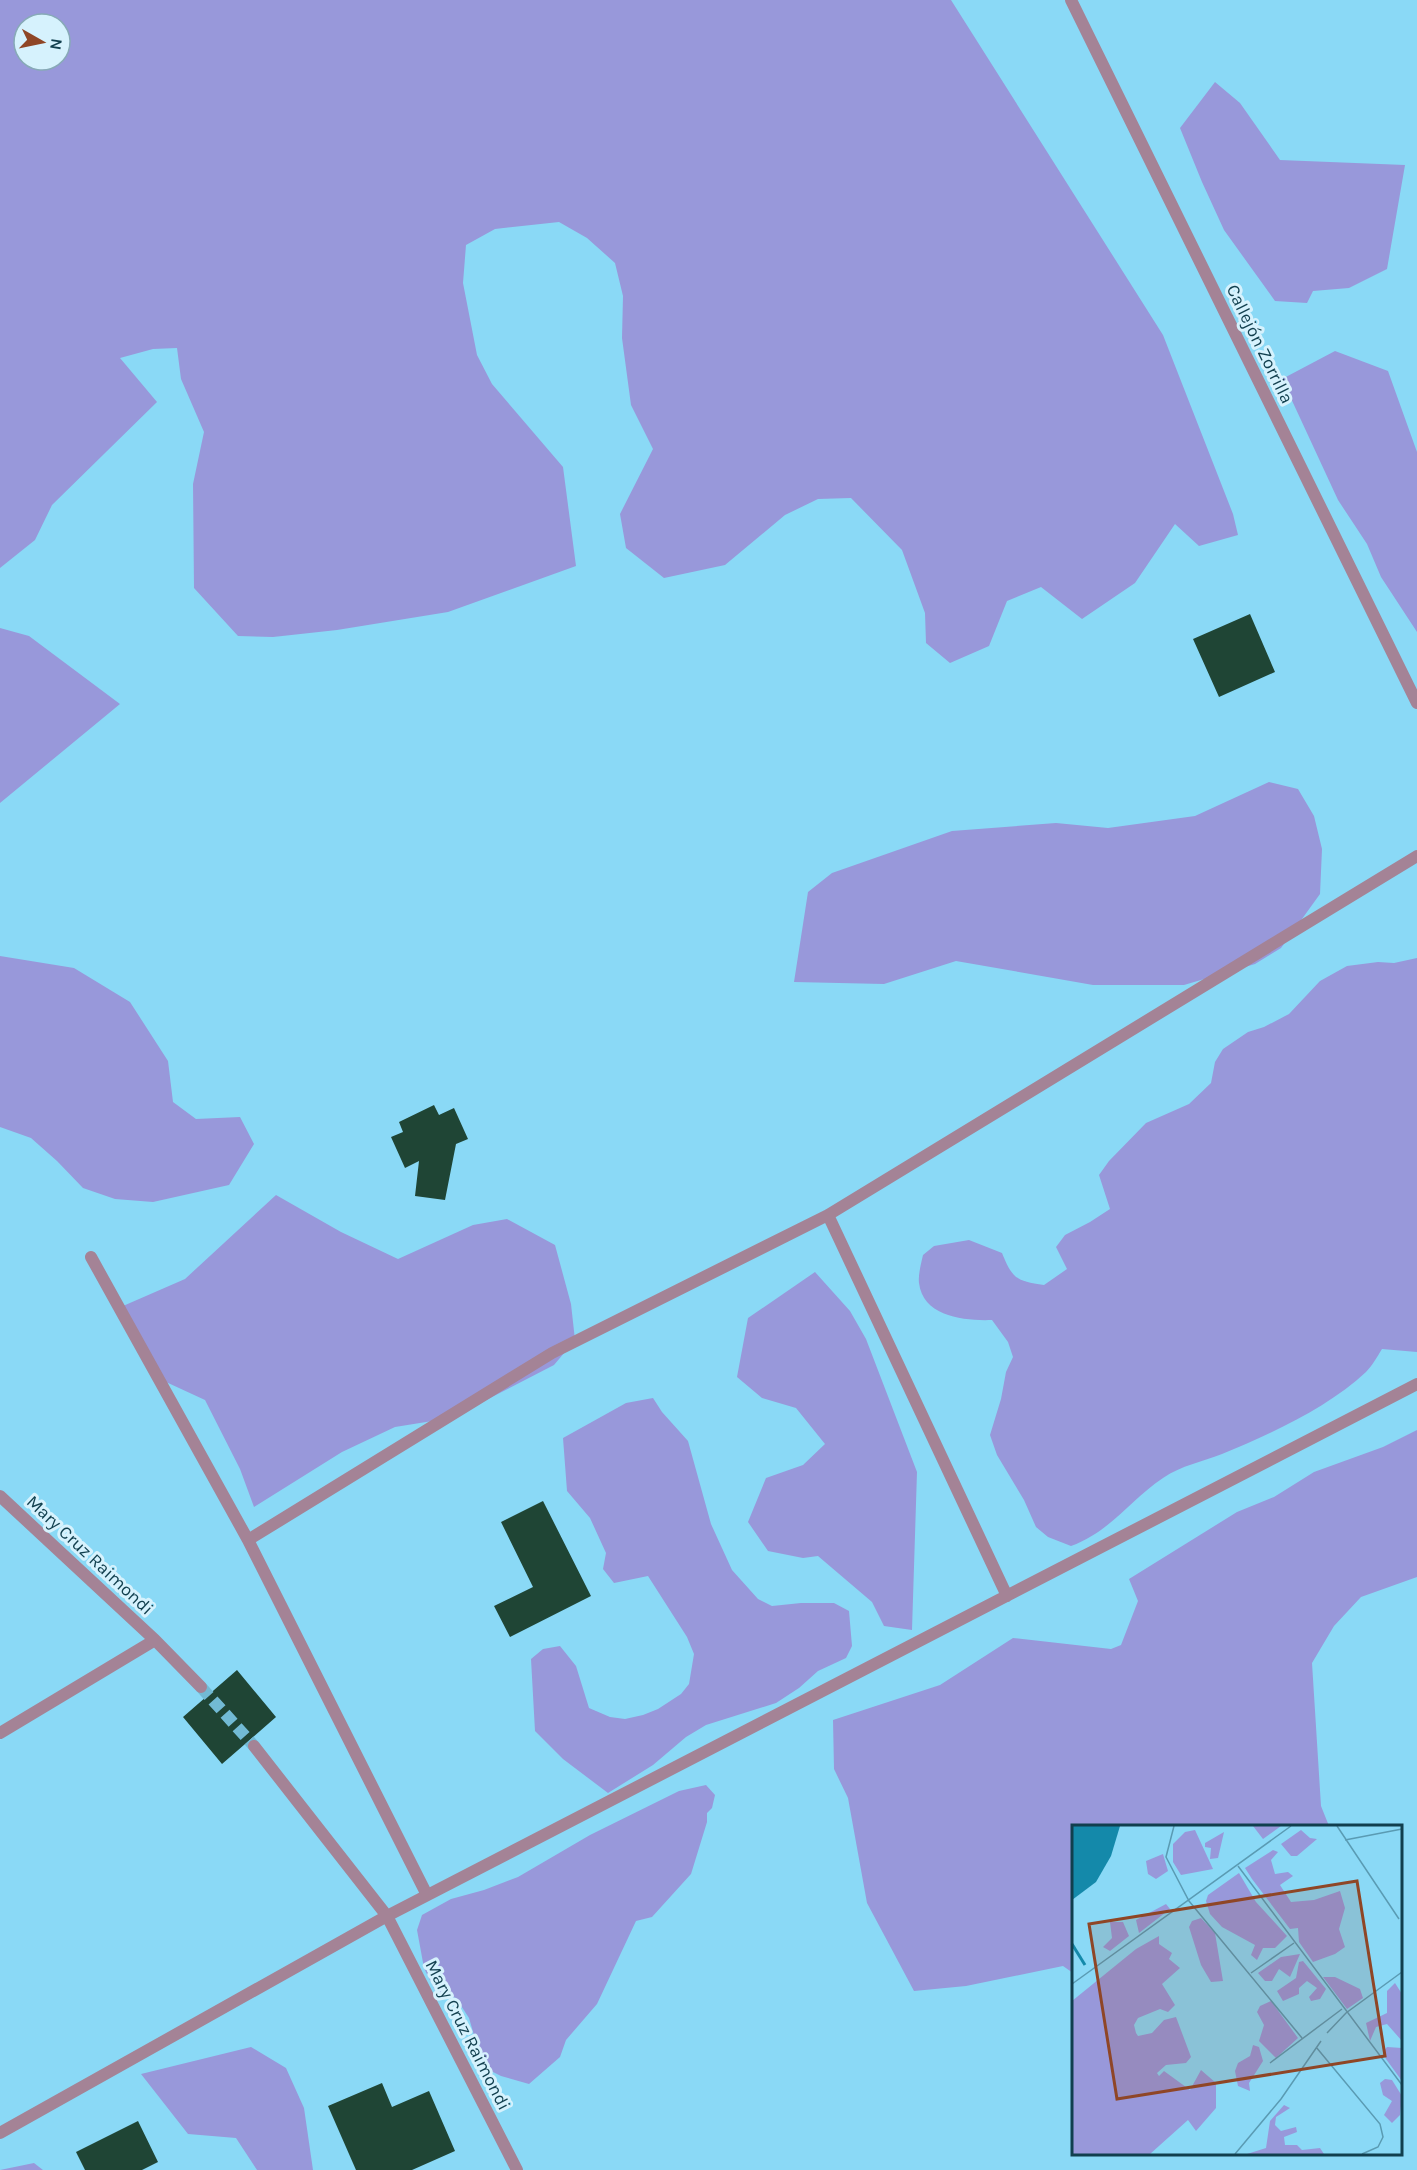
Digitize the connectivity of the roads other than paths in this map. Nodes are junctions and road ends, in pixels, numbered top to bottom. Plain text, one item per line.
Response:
1 (1071, 0) edge
2 (1417, 703) edge
3 (1417, 856) edge
4 (828, 1215) junction
5 (91, 1257) dead end
6 (1417, 1384) edge
7 (0, 1496) edge
8 (248, 1540) junction
9 (1007, 1596) junction
10 (155, 1640) junction
11 (201, 1687) tunnel mouth
12 (0, 1732) edge
13 (254, 1746) tunnel mouth
14 (427, 1895) junction
15 (387, 1916) junction
16 (0, 2133) edge
17 (517, 2170) edge

1 - 2 street, Callejón Zorrilla
3 - 4 street
4 - 8 street
4 - 9 street
5 - 8 street
6 - 9 street
7 - 10 street, Mary Cruz Raimondi
8 - 14 street
9 - 14 street
10 - 11 street, Mary Cruz Raimondi
10 - 12 street
13 - 15 street, Mary Cruz Raimondi
14 - 15 street
15 - 16 street
15 - 17 street, Mary Cruz Raimondi

